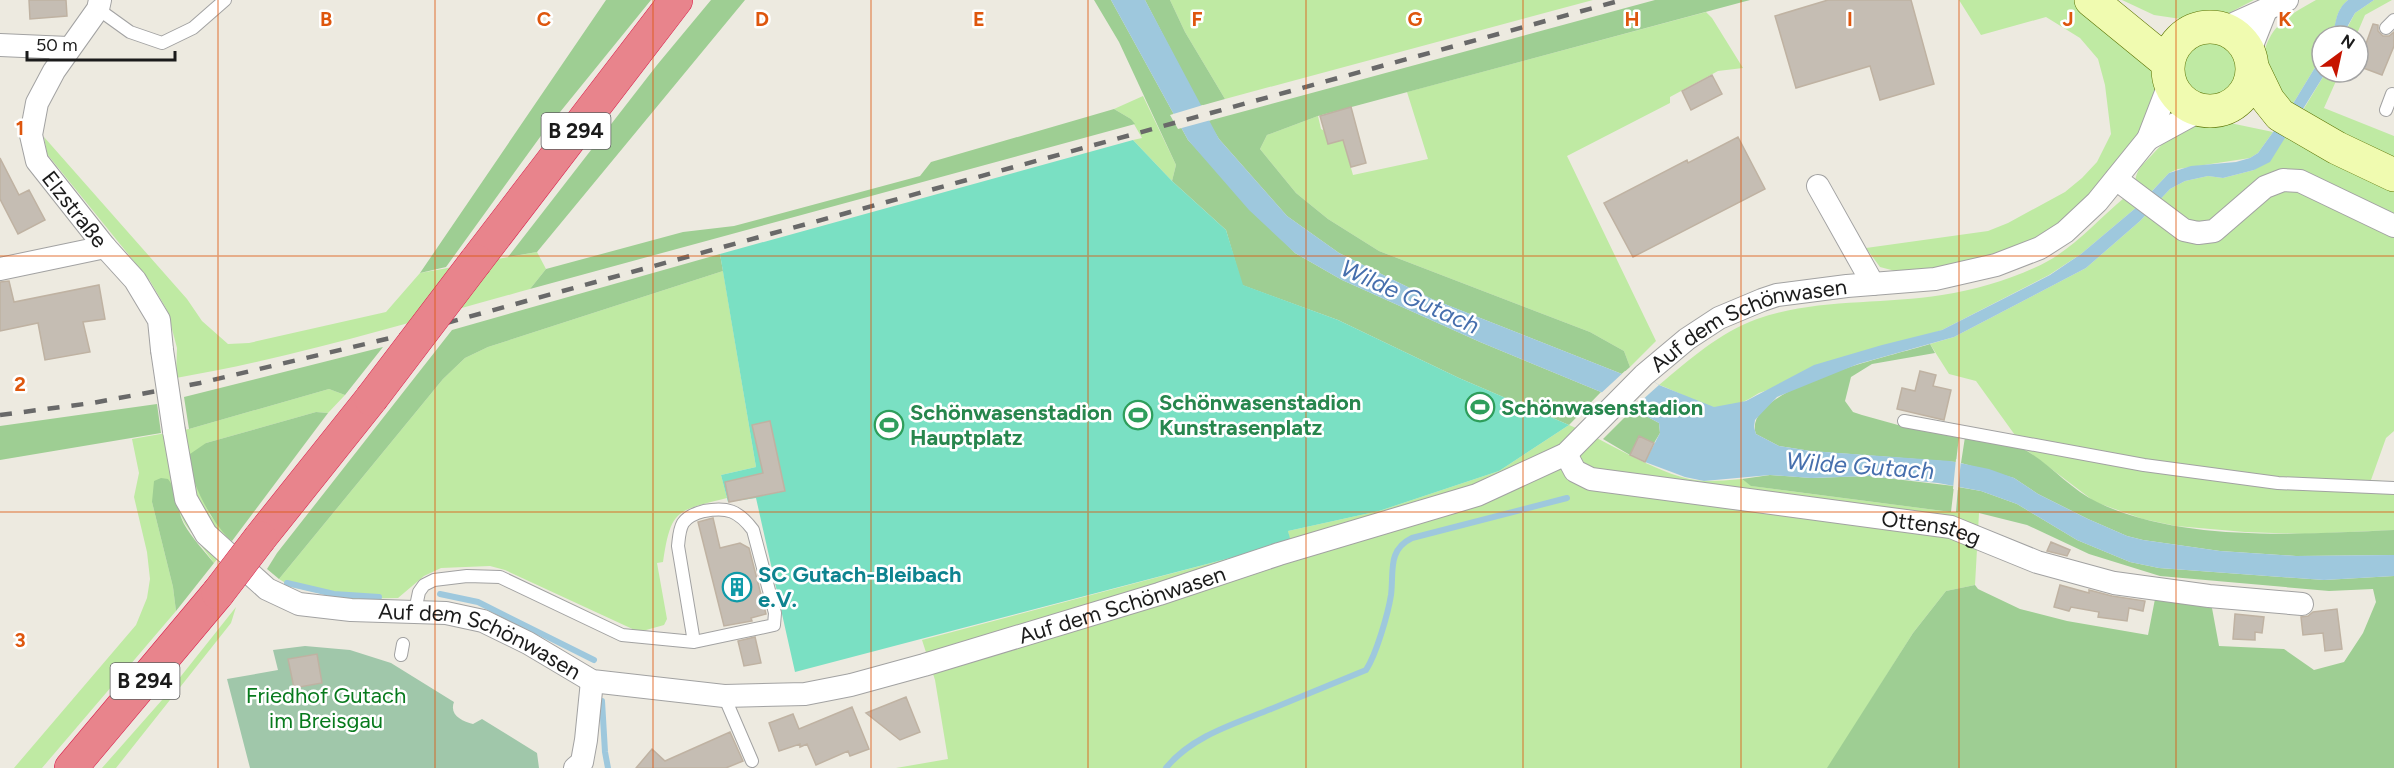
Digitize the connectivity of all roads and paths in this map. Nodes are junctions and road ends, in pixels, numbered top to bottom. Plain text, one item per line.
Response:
1 (225, 0) edge
2 (676, 0) edge
3 (2287, 0) edge
4 (99, 4) edge
5 (2103, 10) edge
6 (2266, 10) junction
7 (2209, 30) junction
8 (0, 45) edge
9 (68, 48) junction
10 (2251, 60) junction
11 (2169, 72) junction
12 (2392, 94) dead end
13 (2212, 110) junction
14 (2386, 110) dead end
15 (2291, 122) junction
16 (2148, 139) junction
17 (2394, 175) edge
18 (2116, 179) junction
19 (1818, 186) dead end
20 (2394, 226) edge
21 (105, 247) junction
22 (0, 268) edge
23 (1873, 284) junction
24 (162, 350) joint
25 (1904, 421) dead end
26 (1566, 454) junction
27 (2394, 488) edge
28 (2302, 604) dead end
29 (416, 611) junction
30 (694, 642) junction
31 (592, 681) junction
32 (724, 696) junction
33 (752, 761) dead end
34 (581, 766) edge
35 (71, 768) edge

1 - 4 lane
2 - 35 highway, B 294, bridge
3 - 6 street
4 - 9 street, Elzstraße
5 - 7 main road
5 - 11 main road
6 - 7 street
6 - 10 street
7 - 10 main road
7 - 11 main road
8 - 9 street
9 - 21 street, Elzstraße
10 - 13 main road
10 - 15 main road
11 - 13 main road
11 - 16 street, Auf dem Schönwasen
12 - 14 lane
13 - 15 main road
13 - 16 street, Auf dem Schönwasen
15 - 17 main road
16 - 18 street, Auf dem Schönwasen
18 - 20 street
18 - 23 street, Auf dem Schönwasen
19 - 23 street
21 - 22 street
21 - 24 street, Elzstraße
23 - 26 street, Auf dem Schönwasen
24 - 29 street, Auf dem Schönwasen, bridge
25 - 27 lane
26 - 28 street, Ottensteg
26 - 32 street, Auf dem Schönwasen
29 - 30 lane
29 - 31 street, Auf dem Schönwasen
30 - 30 lane
31 - 32 street, Auf dem Schönwasen
31 - 34 street
32 - 33 lane

